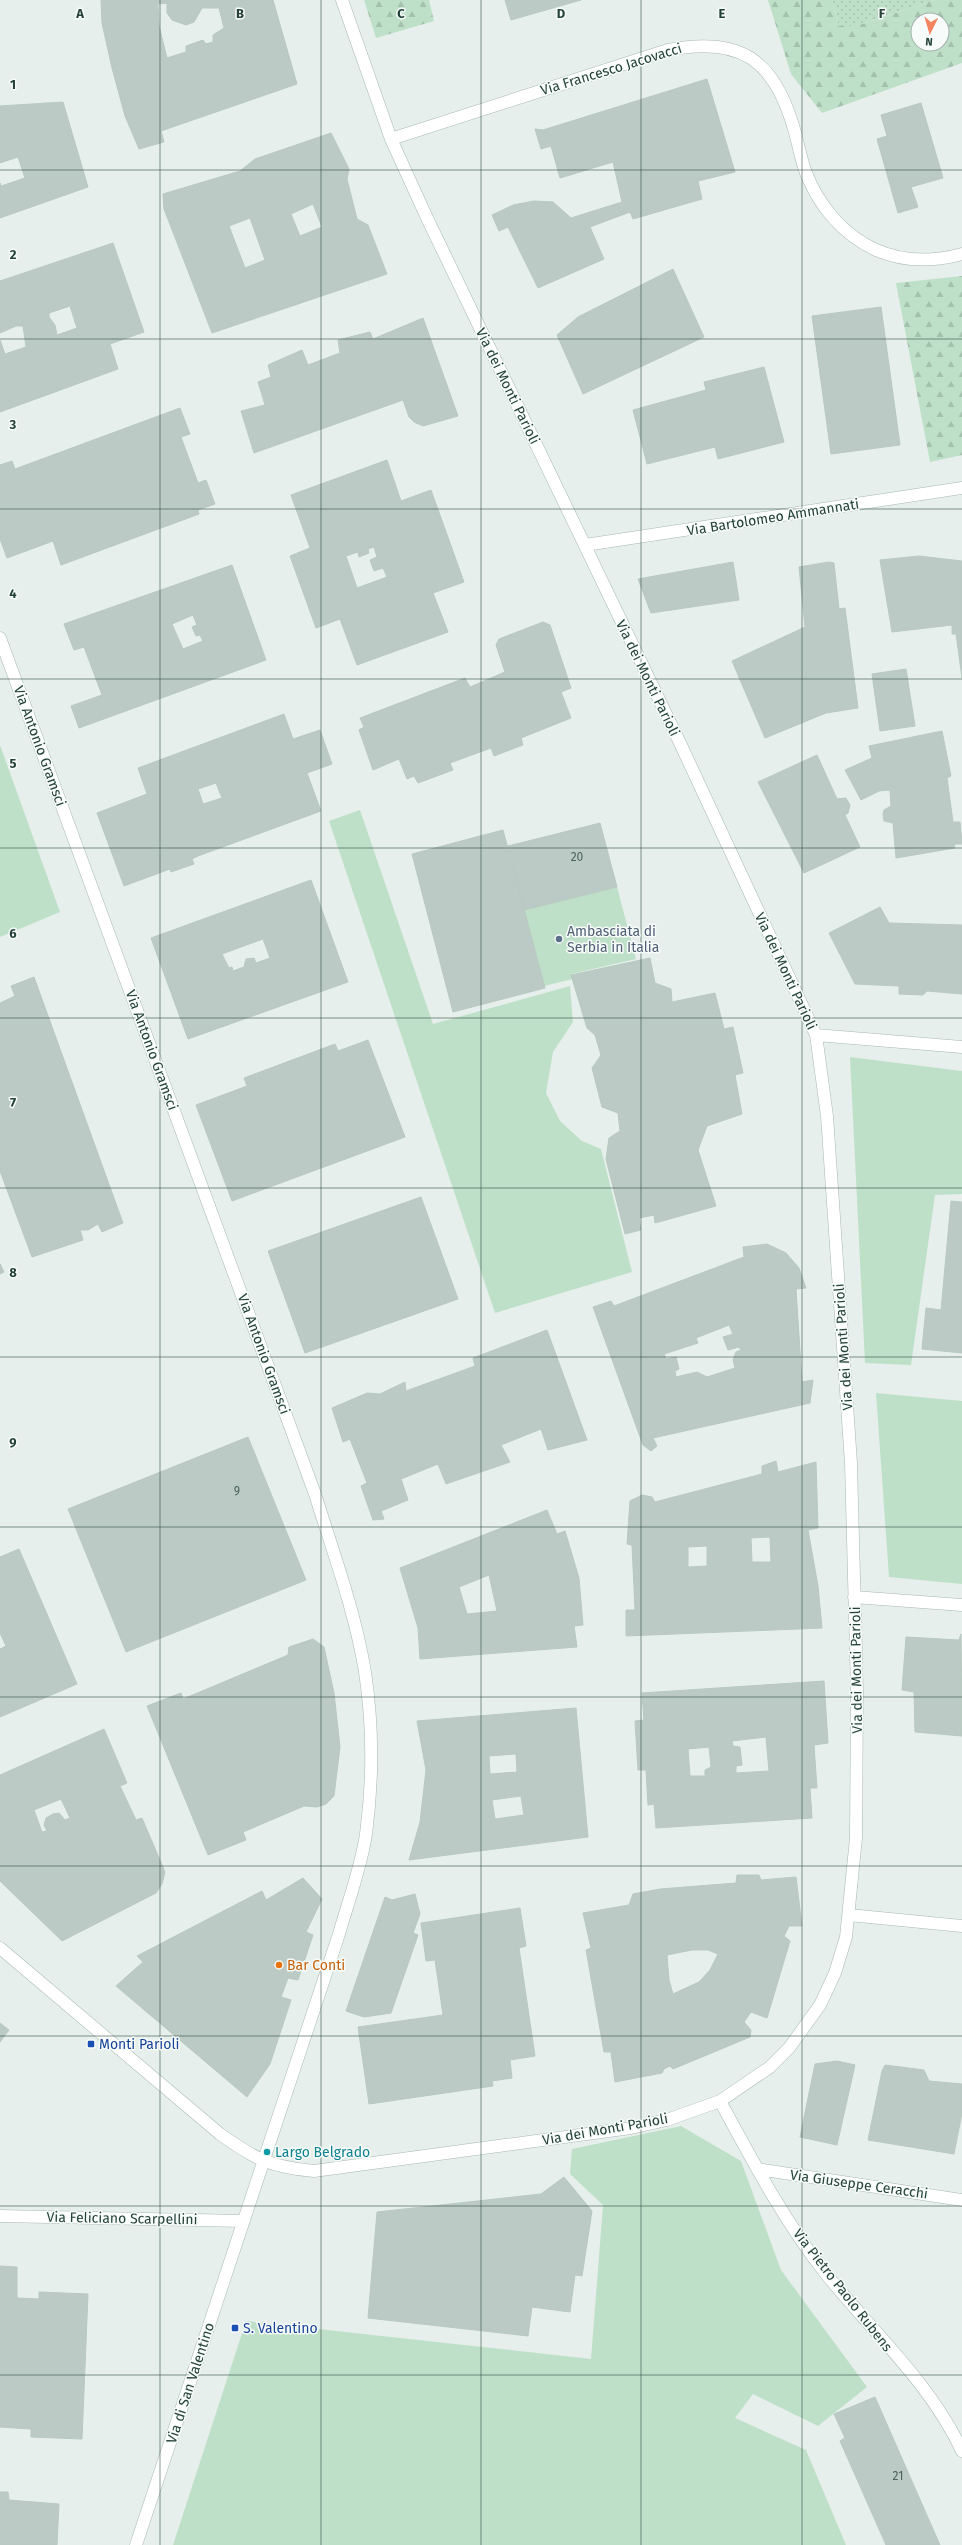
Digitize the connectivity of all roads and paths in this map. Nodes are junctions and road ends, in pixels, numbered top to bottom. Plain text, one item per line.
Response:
1 (342, 0) edge
2 (392, 139) junction
3 (962, 254) edge
4 (962, 488) edge
5 (585, 545) junction
6 (0, 638) edge
7 (816, 1035) junction
8 (962, 1047) edge
9 (854, 1597) junction
10 (962, 1605) edge
11 (849, 1915) junction
12 (962, 1926) edge
13 (0, 1948) edge
14 (720, 2101) junction
15 (262, 2162) junction
16 (757, 2169) junction
17 (962, 2200) edge
18 (0, 2216) edge
19 (244, 2221) junction
20 (962, 2451) edge
21 (136, 2545) edge

1 - 2 street
2 - 3 street, Via Francesco Jacovacci
2 - 5 street, Via dei Monti Parioli
4 - 5 street, Via Bartolomeo Ammannati
5 - 7 street, Via dei Monti Parioli
6 - 15 street, Via Antonio Gramsci
7 - 8 street
7 - 9 street, Via dei Monti Parioli
9 - 10 street
9 - 11 street, Via dei Monti Parioli
11 - 12 street
11 - 14 street, Via dei Monti Parioli
13 - 15 street
14 - 15 street, Via dei Monti Parioli
14 - 16 street, Via Pietro Paolo Rubens
15 - 19 street
16 - 17 street, Via Giuseppe Ceracchi
16 - 20 street, Via Pietro Paolo Rubens
18 - 19 street, Via Feliciano Scarpellini
19 - 21 street, Via di San Valentino

